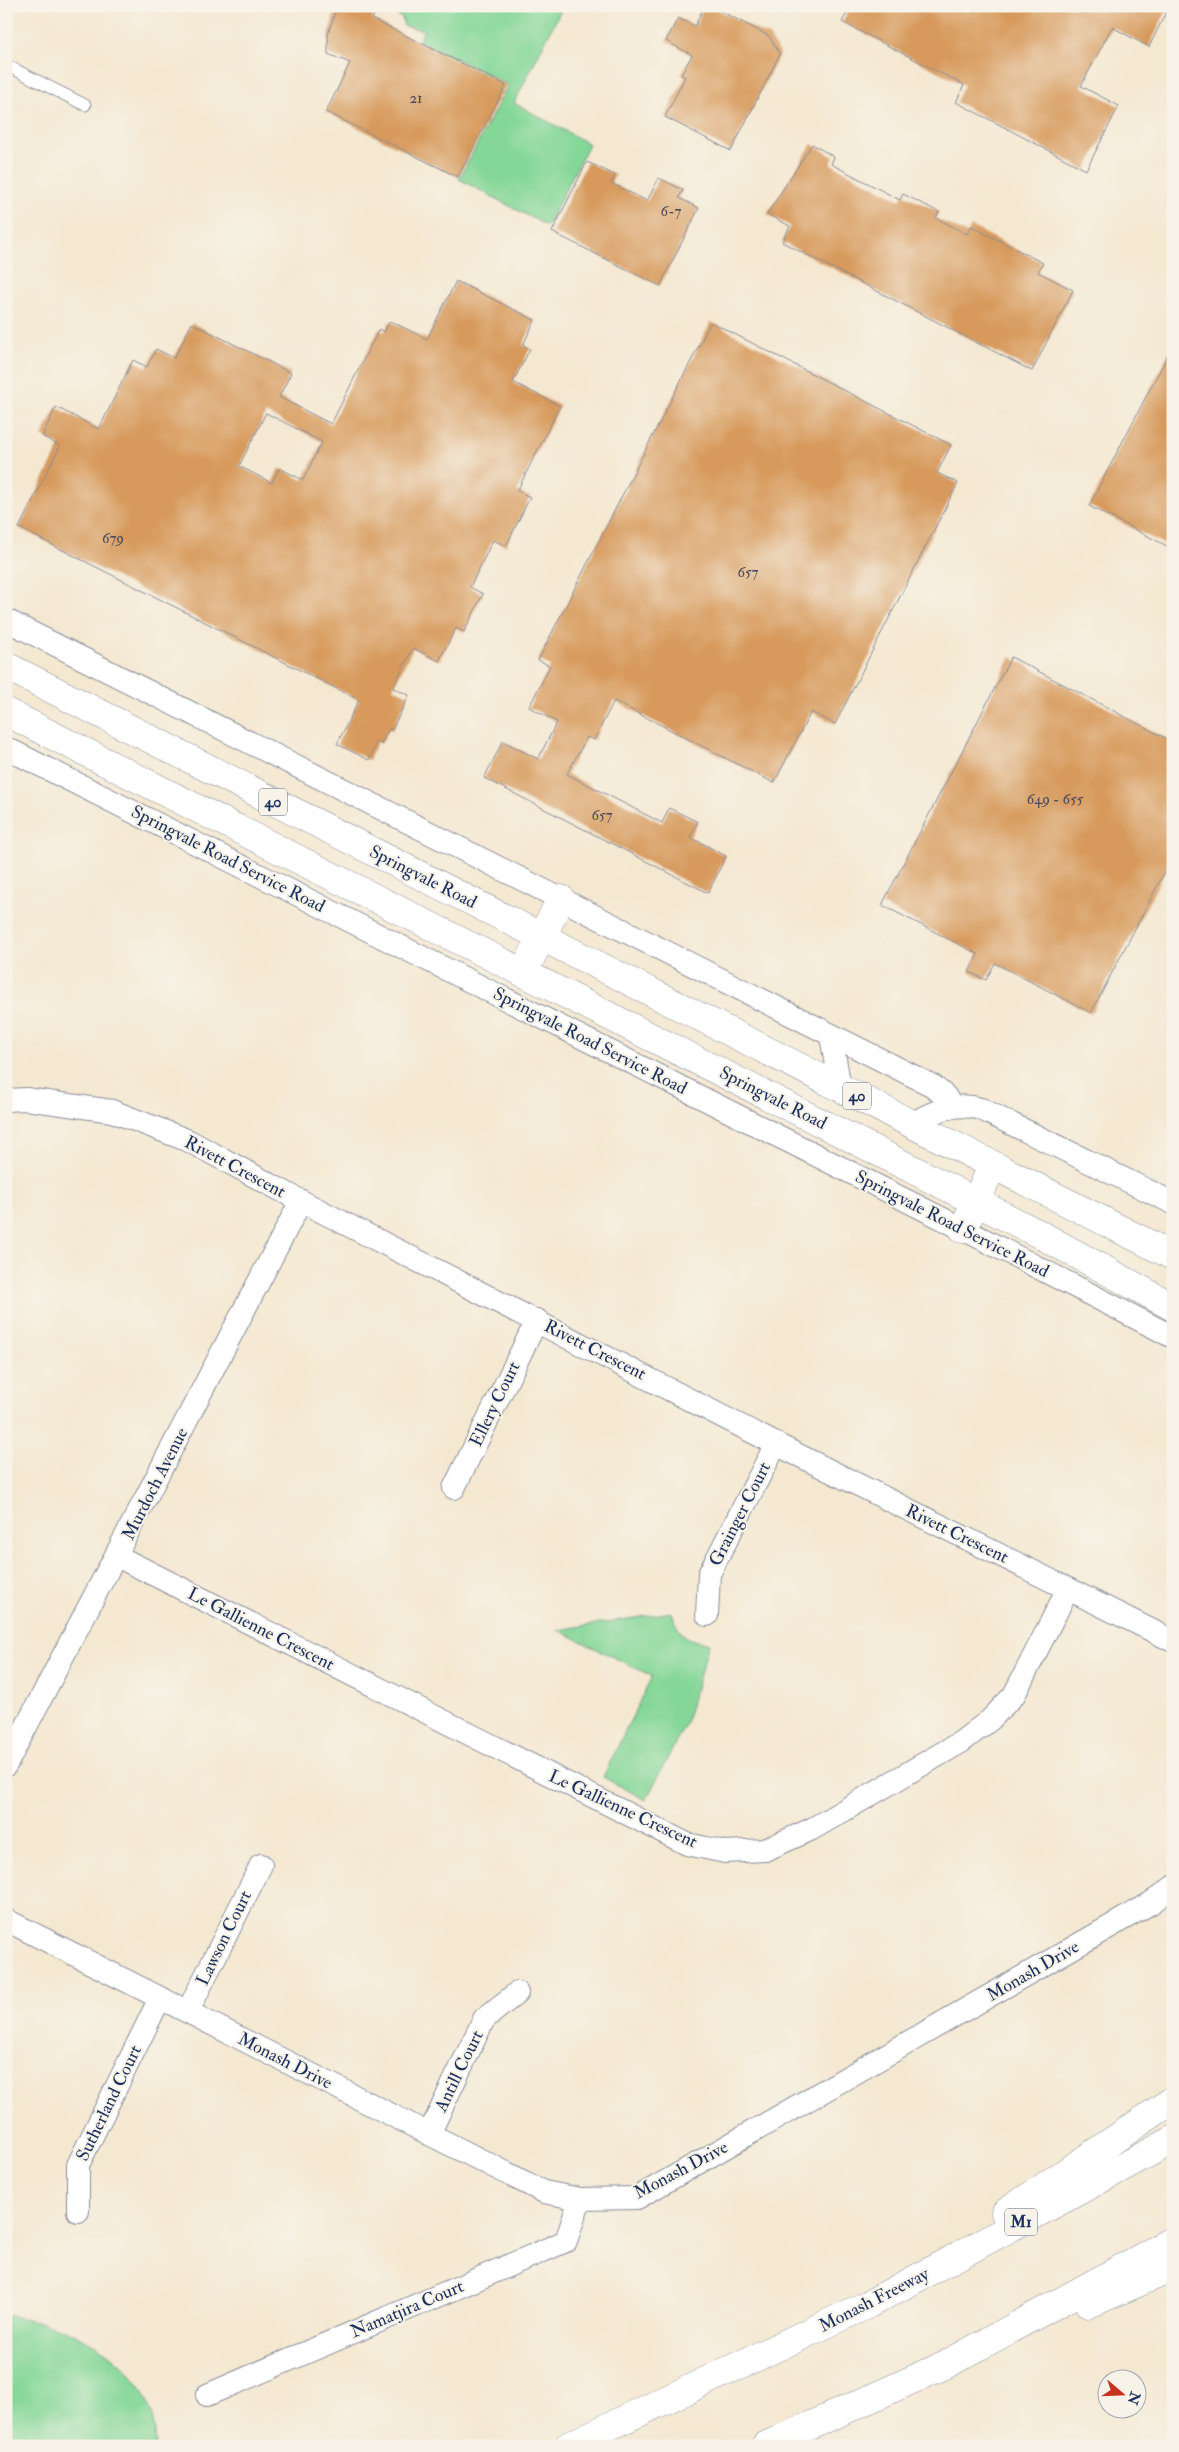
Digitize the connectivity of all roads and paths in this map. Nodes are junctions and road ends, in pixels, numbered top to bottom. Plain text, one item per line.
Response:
1 (6, 65) edge
2 (85, 105) dead end
3 (6, 620) edge
4 (6, 666) edge
5 (6, 712) edge
6 (6, 748) edge
7 (370, 895) junction
8 (560, 899) junction
9 (355, 923) junction
10 (541, 936) junction
11 (522, 973) junction
12 (831, 1036) junction
13 (840, 1088) junction
14 (6, 1100) edge
15 (951, 1106) junction
16 (911, 1124) junction
17 (993, 1165) junction
18 (301, 1201) junction
19 (976, 1202) junction
20 (1173, 1203) edge
21 (963, 1229) junction
22 (1173, 1256) edge
23 (1173, 1307) edge
24 (537, 1320) junction
25 (1173, 1337) edge
26 (776, 1444) junction
27 (454, 1488) dead end
28 (117, 1556) junction
29 (1068, 1589) junction
30 (707, 1616) dead end
31 (1173, 1641) edge
32 (6, 1765) edge
33 (261, 1865) dead end
34 (1173, 1887) edge
35 (6, 1920) edge
36 (517, 1993) dead end
37 (160, 1998) junction
38 (188, 2011) junction
39 (1173, 2100) edge
40 (428, 2134) junction
41 (1173, 2140) edge
42 (580, 2200) junction
43 (78, 2212) dead end
44 (1173, 2240) edge
45 (1173, 2268) edge
46 (869, 2304) junction
47 (945, 2365) junction
48 (207, 2395) dead end
49 (568, 2446) edge
50 (765, 2446) edge

1 - 2 lane
3 - 8 street
4 - 10 highway, Springvale Road / 40
5 - 7 highway, Springvale Road / 40
6 - 9 street, Springvale Road Service Road
7 - 9 street
7 - 11 highway, Springvale Road / 40
8 - 10 highway
8 - 12 street
9 - 21 street, Springvale Road Service Road
10 - 11 highway
10 - 13 highway, Springvale Road / 40
11 - 19 highway, Springvale Road / 40
12 - 13 street
12 - 15 street
13 - 16 highway, Springvale Road / 40
14 - 18 street, Rivett Crescent
15 - 16 street
15 - 20 street
16 - 17 highway, Springvale Road / 40
17 - 19 highway
17 - 22 highway, Springvale Road / 40
18 - 24 street, Rivett Crescent
18 - 28 street, Murdoch Avenue
19 - 21 highway
19 - 23 highway, Springvale Road / 40
21 - 25 street, Springvale Road Service Road
24 - 26 street, Rivett Crescent
24 - 27 street, Ellery Court
26 - 29 street, Rivett Crescent
26 - 30 street, Grainger Court
28 - 29 street, Le Gallienne Crescent
28 - 32 street, Murdoch Avenue
29 - 31 street, Rivett Crescent
33 - 38 street, Lawson Court
34 - 42 street, Monash Drive
35 - 37 street, Monash Drive
36 - 40 street, Antill Court
37 - 38 street, Monash Drive
37 - 43 street, Sutherland Court
38 - 40 street, Monash Drive
39 - 46 highway
40 - 42 street, Monash Drive
41 - 46 highway, Monash Freeway / M1
42 - 48 street, Namatjira Court
44 - 47 highway
45 - 47 highway
46 - 49 highway, Monash Freeway / M1
47 - 50 highway

